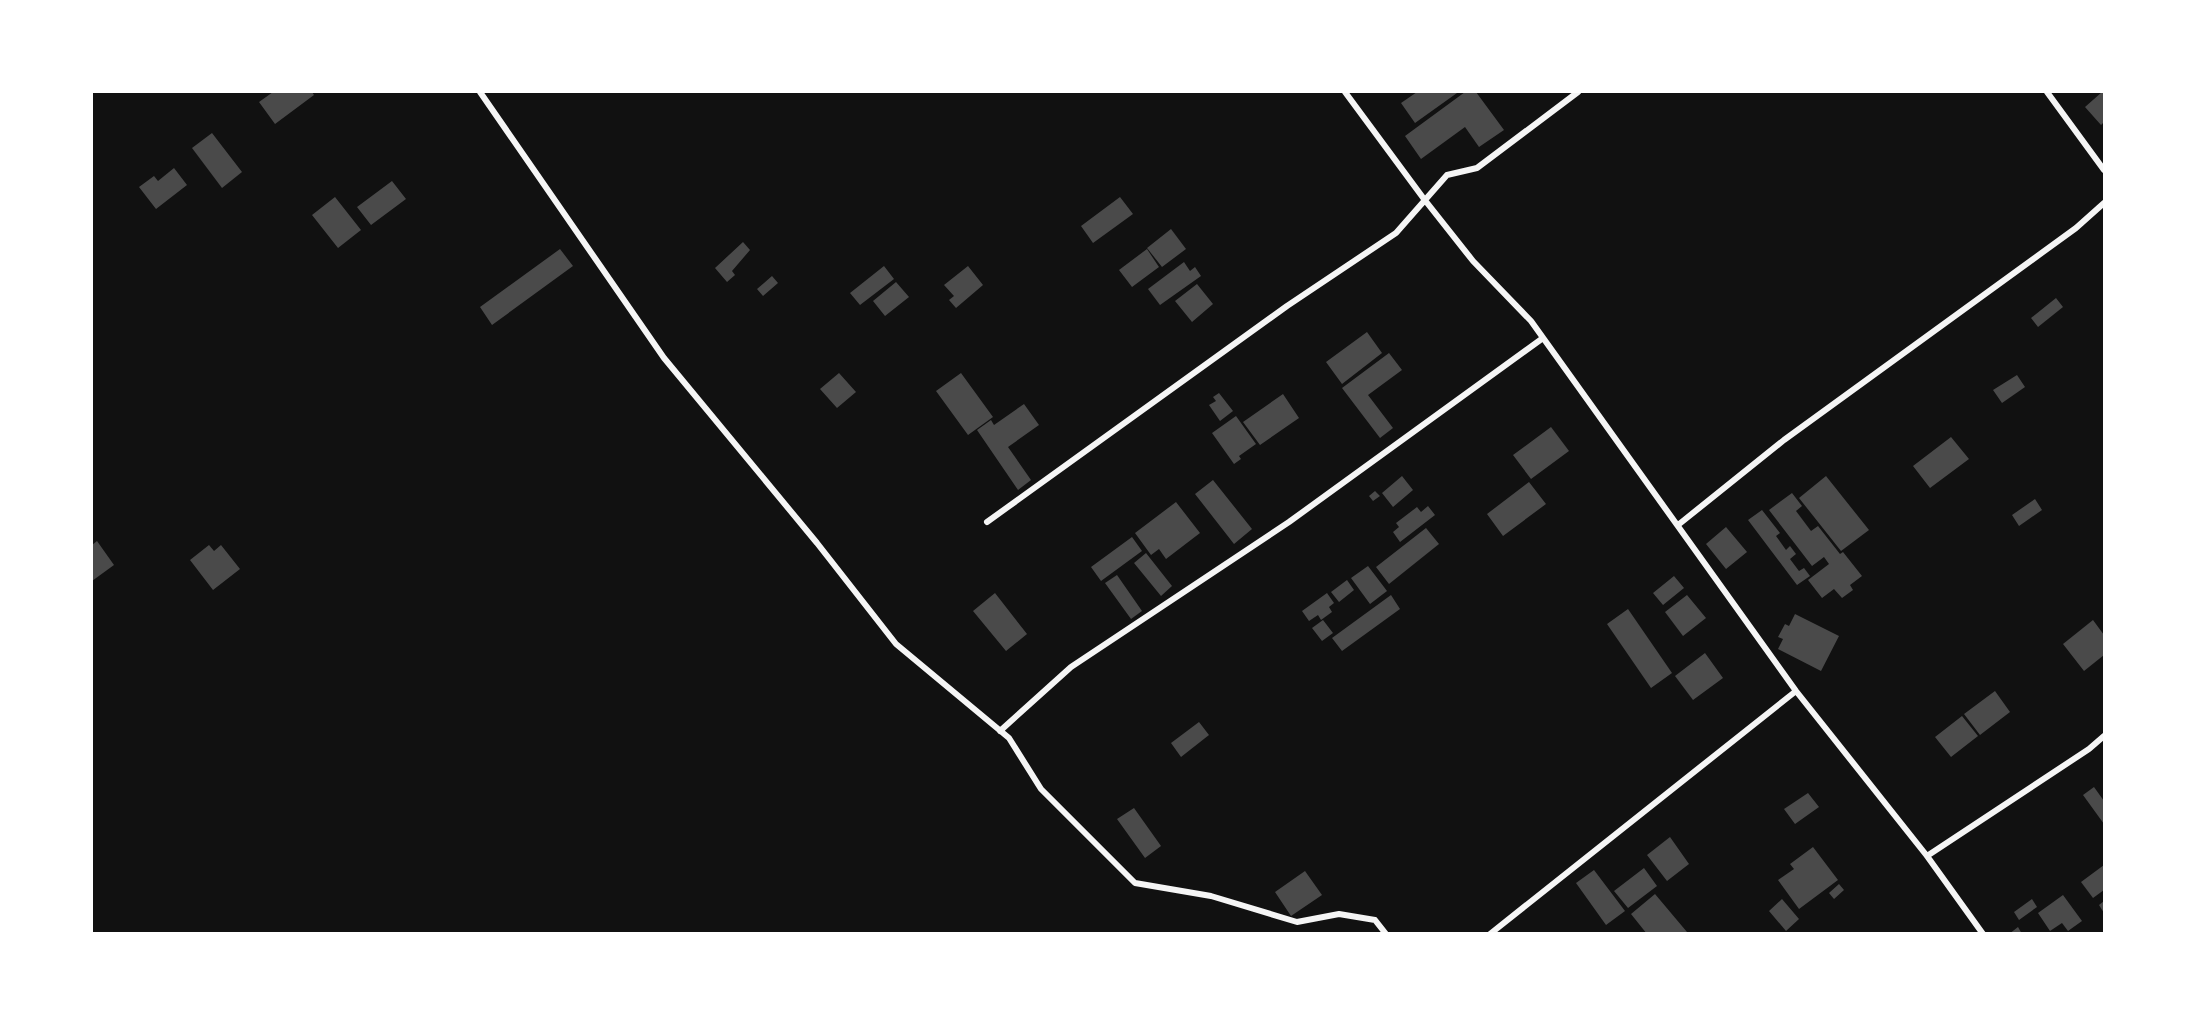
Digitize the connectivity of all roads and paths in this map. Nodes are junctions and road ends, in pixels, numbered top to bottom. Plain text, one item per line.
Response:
1 (480, 92) edge
2 (1345, 92) edge
3 (1578, 92) edge
4 (2047, 92) edge
5 (2104, 170) edge
6 (1424, 199) junction
7 (2104, 203) edge
8 (1543, 338) junction
9 (987, 522) dead end
10 (1678, 525) junction
11 (1796, 691) junction
12 (1000, 731) junction
13 (2104, 736) edge
14 (1927, 856) junction
15 (1386, 933) edge
16 (1490, 933) edge
17 (1983, 933) edge

1 - 12 street
2 - 6 street
3 - 6 street
4 - 5 street
6 - 8 street
6 - 9 street
7 - 10 street
8 - 10 street
8 - 12 street
10 - 11 street
11 - 14 street
11 - 16 street
12 - 15 street
13 - 14 street
14 - 17 street

